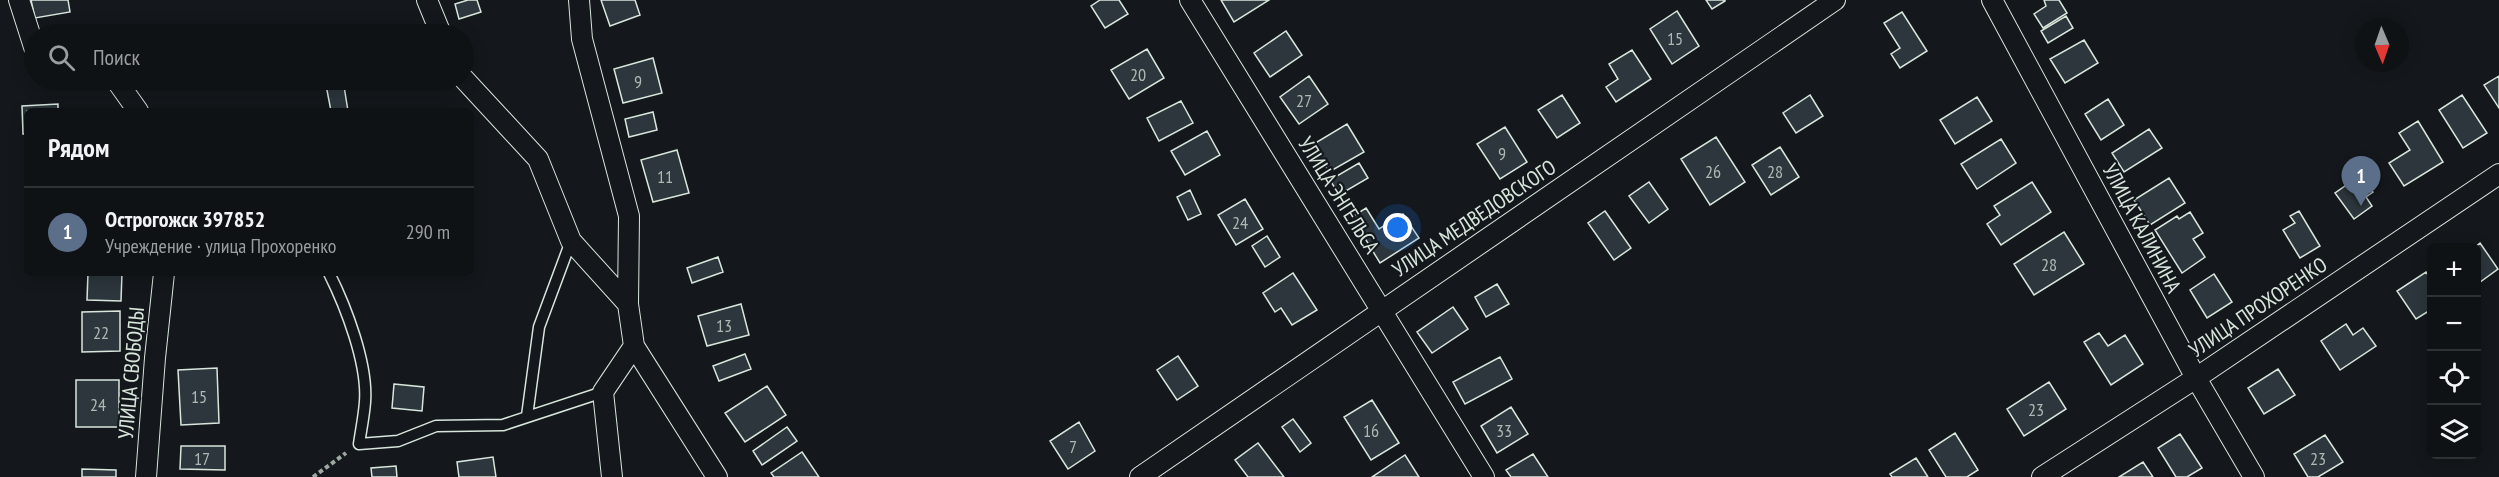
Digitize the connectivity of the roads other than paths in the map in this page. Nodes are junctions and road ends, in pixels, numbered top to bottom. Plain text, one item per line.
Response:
1 (19, 0) edge
2 (427, 0) edge
3 (579, 0) edge
4 (1190, 0) edge
5 (1835, 0) edge
6 (1992, 0) edge
7 (27, 24) edge
8 (437, 24) edge
9 (123, 90) edge
10 (474, 90) edge
11 (136, 108) edge
12 (2499, 174) edge
13 (571, 241) junction
14 (164, 276) edge
15 (330, 276) edge
16 (628, 304) junction
17 (1382, 310) junction
18 (634, 346) junction
19 (2196, 378) junction
20 (603, 392) junction
21 (527, 416) junction
22 (146, 477) edge
23 (612, 477) edge
24 (717, 477) edge
25 (1140, 477) edge
26 (1484, 477) edge
27 (2042, 477) edge
28 (2254, 477) edge

1 - 7 street
2 - 8 street
3 - 16 street
4 - 17 street, УЛИЦА ЭНГЕЛЬСА
5 - 17 street, УЛИЦА МЕДВЕДОВСКОГО
6 - 19 street, УЛИЦА КАЛИНИНА
9 - 11 street
10 - 13 street
12 - 19 street, УЛИЦА ПРОХОРЕНКО
13 - 16 street
13 - 21 lane
14 - 22 street, УЛИЦА СВОБОДЫ
15 - 21 lane
16 - 18 street
17 - 25 street, УЛИЦА МЕДВЕДОВСКОГО
17 - 26 street, УЛИЦА ЭНГЕЛЬСА
18 - 20 street
18 - 24 street
19 - 27 street, УЛИЦА ПРОХОРЕНКО
19 - 28 street, УЛИЦА КАЛИНИНА
20 - 21 lane
20 - 23 street

